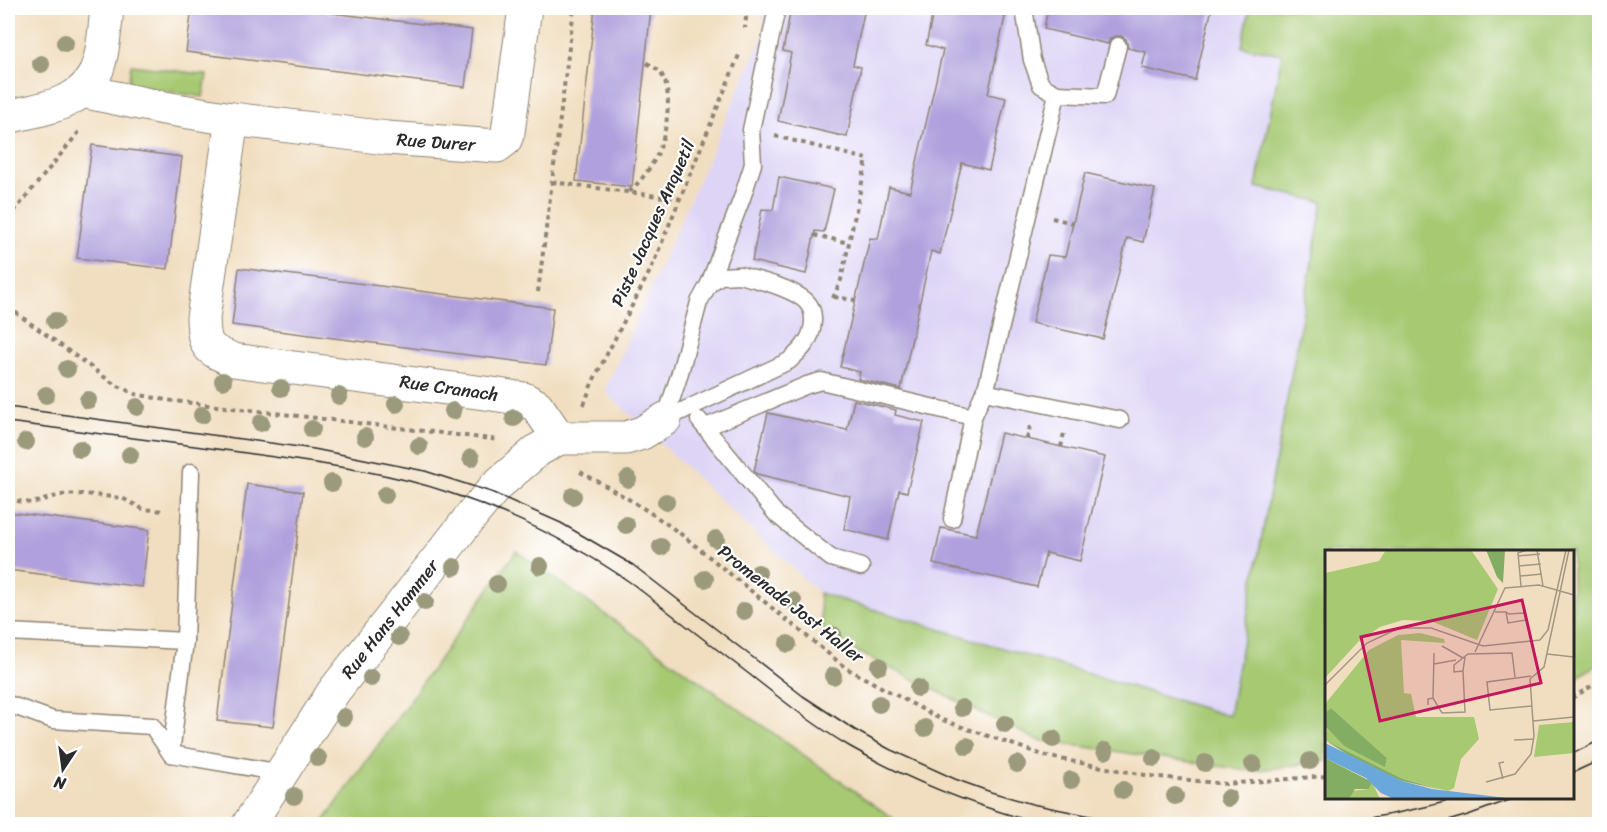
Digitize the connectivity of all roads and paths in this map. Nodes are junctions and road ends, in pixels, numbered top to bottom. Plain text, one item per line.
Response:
1 (107, 8) edge
2 (525, 8) edge
3 (574, 8) edge
4 (744, 8) edge
5 (777, 8) edge
6 (1024, 8) edge
7 (744, 36) dead end
8 (1118, 46) dead end
9 (742, 47) dead end
10 (645, 62) dead end
11 (82, 91) junction
12 (1057, 94) junction
13 (8, 117) edge
14 (232, 119) junction
15 (83, 128) dead end
16 (751, 130) junction
17 (552, 182) junction
18 (629, 192) junction
19 (680, 199) junction
20 (8, 219) edge
21 (814, 235) dead end
22 (849, 243) junction
23 (709, 284) junction
24 (538, 292) dead end
25 (834, 297) junction
26 (855, 300) dead end
27 (8, 307) edge
28 (813, 311) junction
29 (984, 392) junction
30 (677, 413) junction
31 (973, 417) junction
32 (1120, 420) dead end
33 (706, 427) junction
34 (548, 444) junction
35 (190, 472) dead end
36 (8, 500) edge
37 (189, 513) junction
38 (952, 519) dead end
39 (861, 567) dead end
40 (8, 632) edge
41 (185, 641) junction
42 (1599, 681) edge
43 (1574, 697) edge
44 (8, 704) edge
45 (171, 754) junction
46 (282, 772) junction
47 (1325, 776) edge
48 (249, 825) edge

1 - 11 street
2 - 14 street, Rue Durer
3 - 17 path
4 - 7 path
5 - 16 lane
6 - 12 lane
8 - 12 lane
9 - 19 path, Piste Jacques Anquetil
10 - 18 path
11 - 13 street
11 - 14 street, Rue Durer
12 - 29 lane
14 - 34 street, Rue Cranach
15 - 20 path
16 - 22 path
16 - 23 lane
17 - 18 path
17 - 24 path
18 - 19 path
19 - 34 path, Piste Jacques Anquetil
21 - 22 path
22 - 25 path
23 - 28 lane
23 - 30 lane
25 - 26 path
25 - 28 path
27 - 34 path, Promenade Jost Haller
28 - 30 lane
29 - 31 lane
29 - 32 lane
30 - 33 lane
30 - 34 street
31 - 33 lane
31 - 38 lane
33 - 39 lane
34 - 46 street, Rue Hans Hammer
34 - 47 path, Promenade Jost Haller
35 - 37 lane
36 - 37 path
37 - 41 lane
40 - 41 lane
41 - 45 lane
42 - 43 path
44 - 45 lane
45 - 46 lane
46 - 48 street, Rue Hans Hammer

